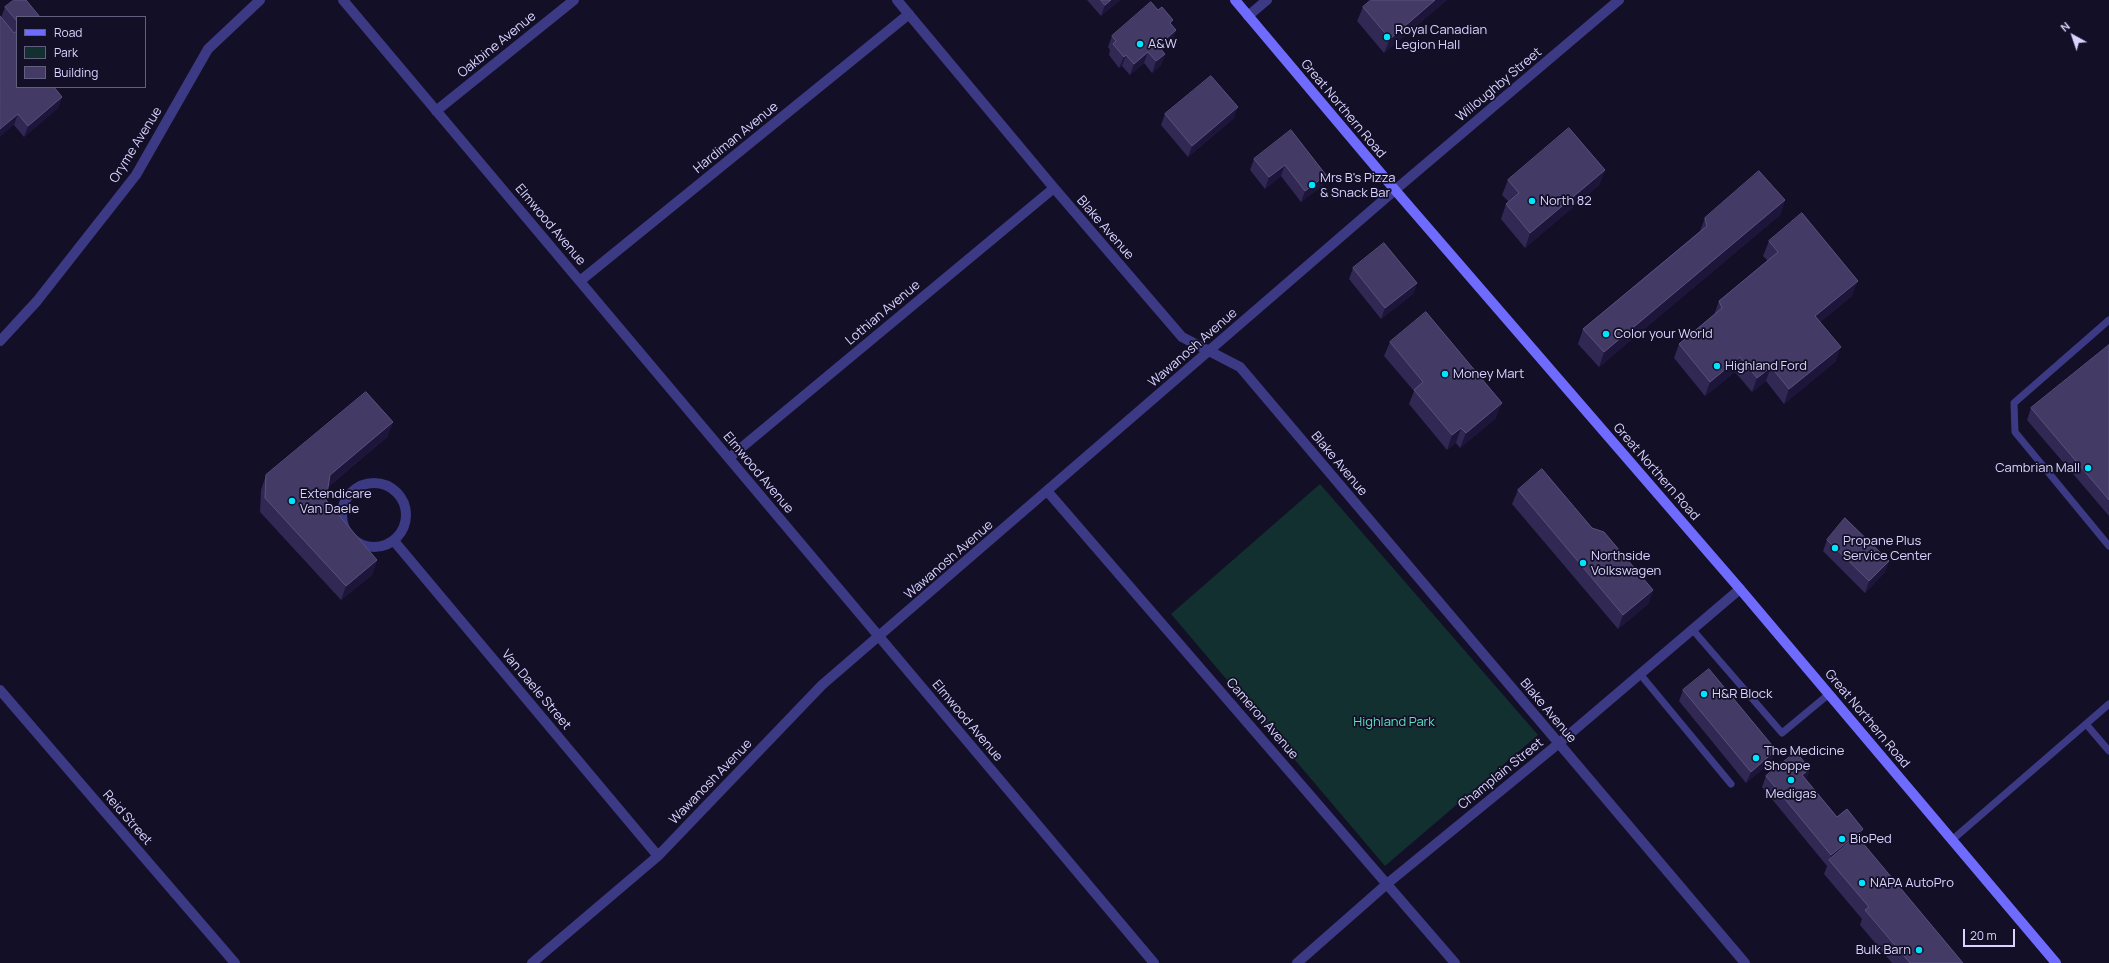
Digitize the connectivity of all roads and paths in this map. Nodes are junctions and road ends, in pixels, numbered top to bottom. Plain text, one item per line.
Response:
1 (260, 0) edge
2 (343, 0) edge
3 (574, 0) edge
4 (897, 0) edge
5 (1235, 0) edge
6 (1267, 0) edge
7 (1619, 0) edge
8 (909, 14) junction
9 (1248, 16) junction
10 (436, 111) junction
11 (1054, 188) junction
12 (1395, 190) junction
13 (580, 282) junction
14 (2109, 320) edge
15 (0, 341) edge
16 (1209, 352) junction
17 (729, 458) junction
18 (1048, 492) junction
19 (394, 541) junction
20 (2109, 546) edge
21 (1740, 589) junction
22 (1692, 629) junction
23 (880, 637) junction
24 (1640, 674) junction
25 (0, 690) edge
26 (1829, 694) junction
27 (2109, 704) edge
28 (2086, 724) junction
29 (1558, 744) junction
30 (2109, 751) edge
31 (1731, 784) dead end
32 (1952, 840) junction
33 (658, 856) junction
34 (1388, 884) junction
35 (235, 963) edge
36 (532, 963) edge
37 (1154, 963) edge
38 (1297, 963) edge
39 (1455, 963) edge
40 (1745, 963) edge
41 (2056, 963) edge

1 - 15 street, Oryme Avenue
2 - 10 street, Elmwood Avenue
3 - 10 street, Oakbine Avenue
4 - 8 street, Blake Avenue
5 - 9 main road, Great Northern Road
6 - 9 street
7 - 12 street, Willoughby Street
8 - 11 street, Blake Avenue
8 - 13 street, Hardiman Avenue
9 - 12 main road, Great Northern Road
10 - 13 street, Elmwood Avenue
11 - 16 street, Blake Avenue
11 - 17 street, Lothian Avenue
12 - 16 street, Wawanosh Avenue
12 - 21 main road, Great Northern Road
13 - 17 street, Elmwood Avenue
14 - 20 lane
16 - 18 street, Wawanosh Avenue
16 - 29 street, Blake Avenue
17 - 23 street, Elmwood Avenue
18 - 23 street, Wawanosh Avenue
18 - 34 street, Cameron Avenue
19 - 19 street
19 - 33 street, Van Daele Street
21 - 22 street, Champlain Street
21 - 26 main road, Great Northern Road
22 - 24 street, Champlain Street
22 - 26 lane
23 - 33 street, Wawanosh Avenue
23 - 37 street, Elmwood Avenue
24 - 29 street, Champlain Street
24 - 31 lane
25 - 35 street, Reid Street
26 - 32 main road, Great Northern Road
27 - 28 lane
28 - 30 lane
28 - 32 lane
29 - 34 street, Champlain Street
29 - 40 street, Blake Avenue
32 - 41 main road, Great Northern Road
33 - 36 street, Wawanosh Avenue
34 - 38 street, Champlain Street
34 - 39 street, Cameron Avenue

